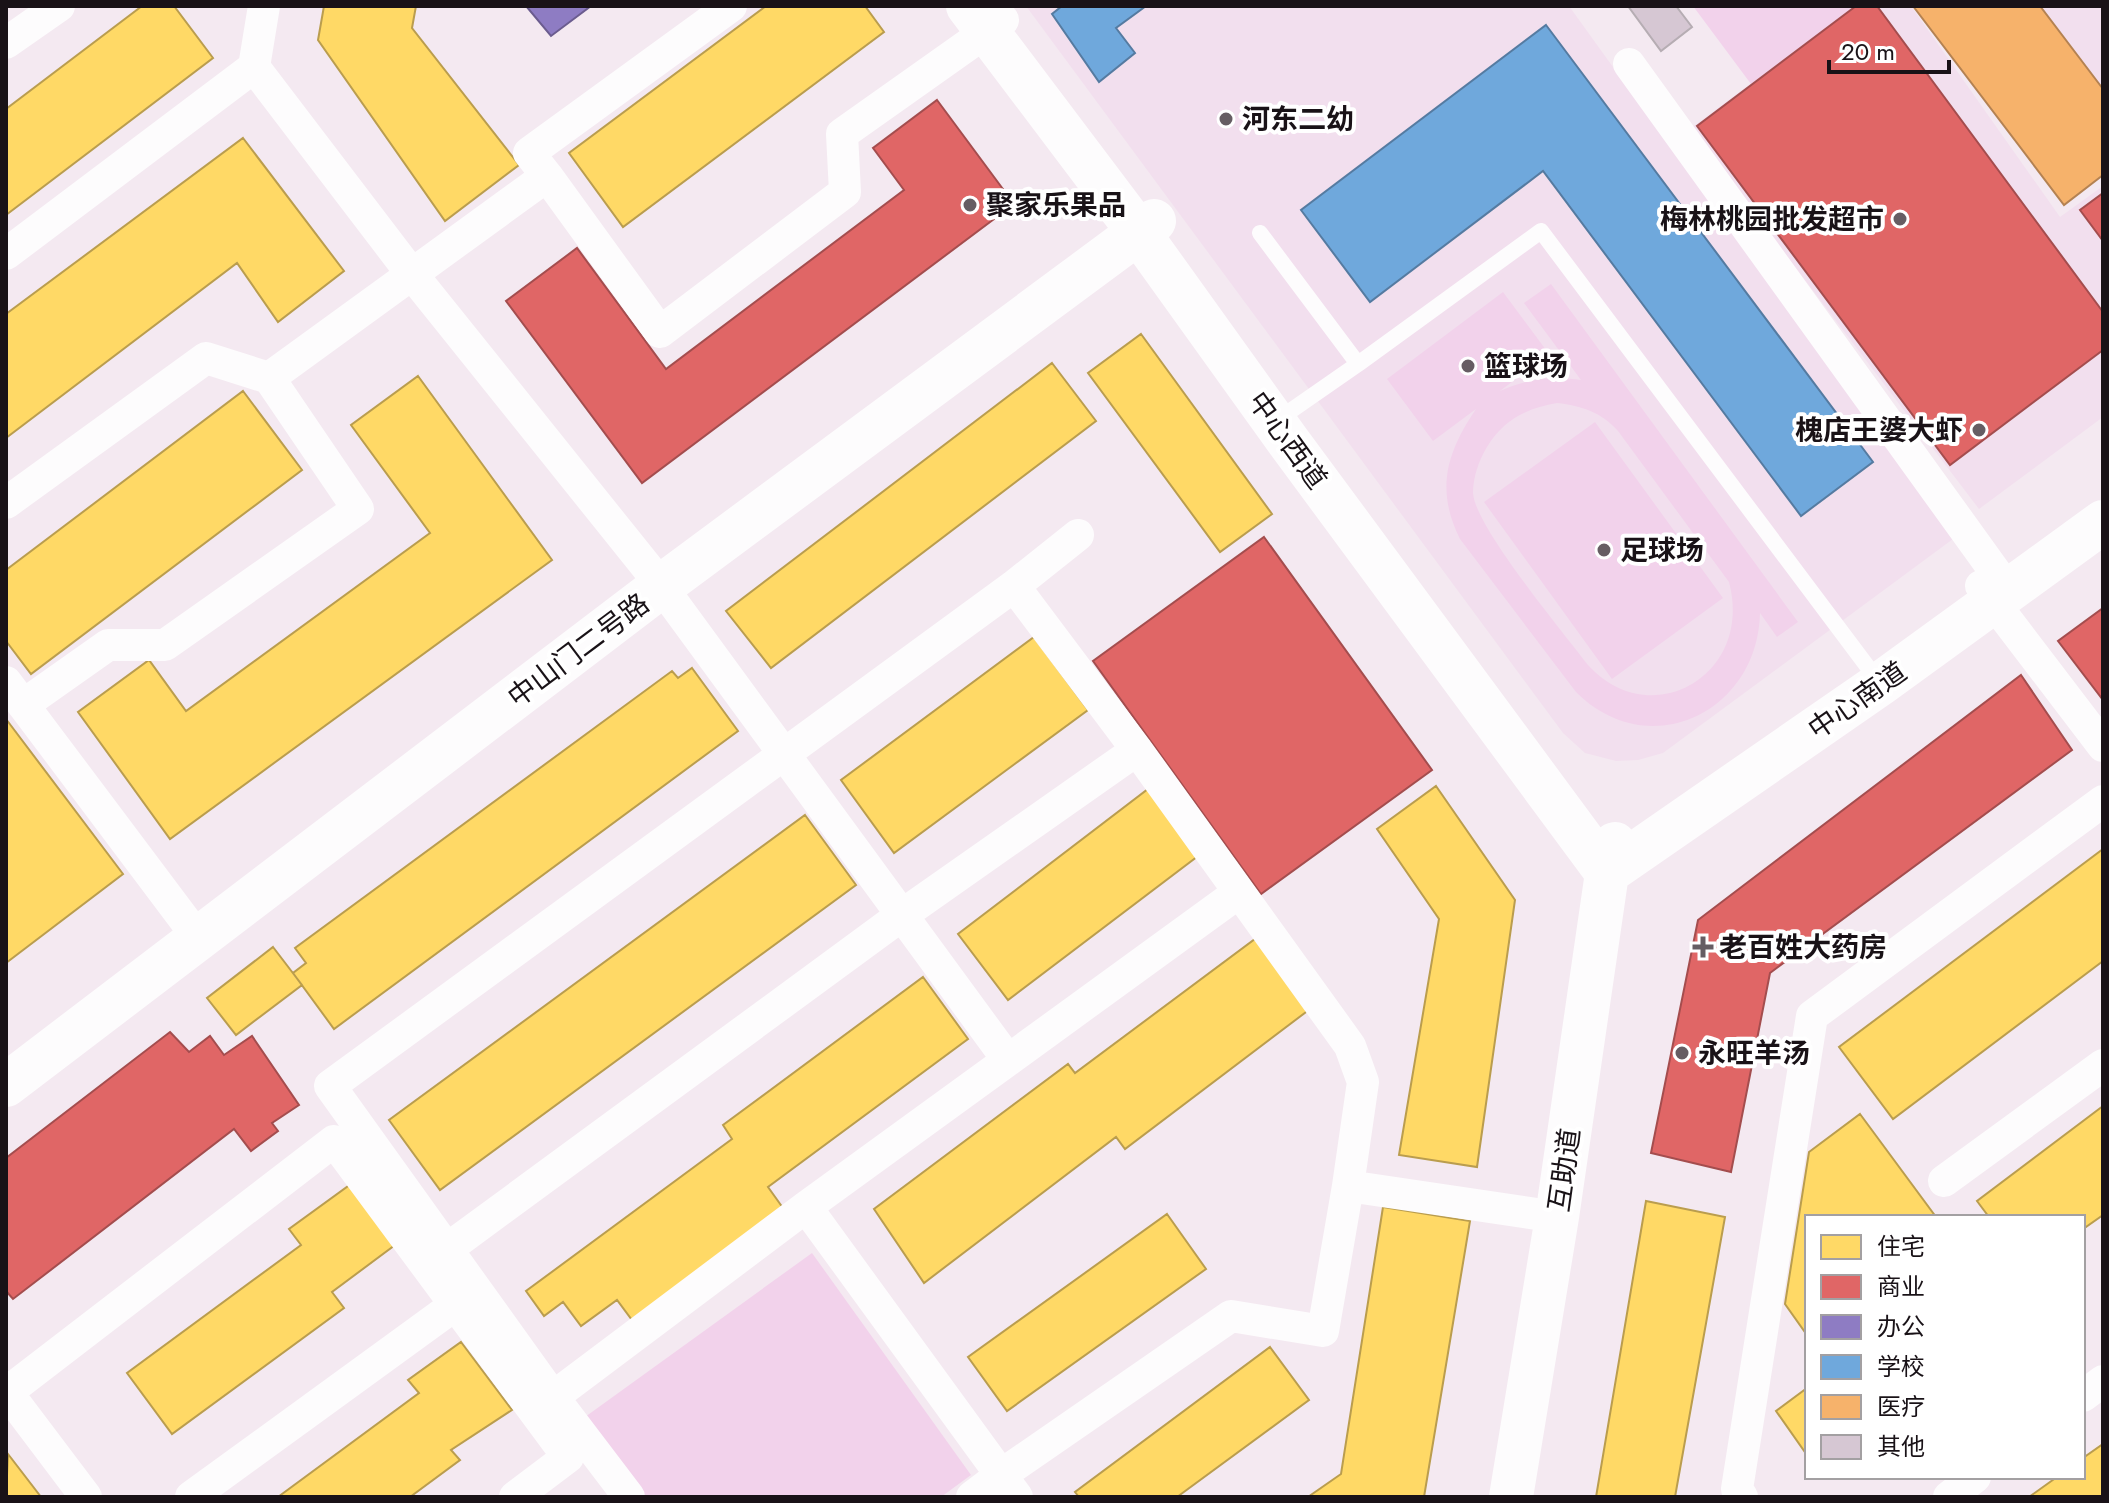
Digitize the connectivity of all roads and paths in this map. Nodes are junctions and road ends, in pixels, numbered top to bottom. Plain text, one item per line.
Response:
1 (59, 6) edge
2 (264, 6) edge
3 (731, 6) edge
4 (989, 16) edge
5 (6, 43) edge
6 (1629, 64) dead end
7 (254, 67) junction
8 (547, 176) junction
9 (1140, 219) junction
10 (1260, 233) dead end
11 (6, 254) edge
12 (411, 273) junction
13 (1358, 364) junction
14 (269, 378) junction
15 (1284, 416) junction
16 (2103, 493) edge
17 (6, 503) edge
18 (2103, 522) edge
19 (1078, 535) dead end
20 (655, 579) junction
21 (1014, 586) junction
22 (1994, 587) junction
23 (1874, 675) junction
24 (15, 694) edge
25 (2103, 746) edge
26 (1137, 750) junction
27 (785, 754) junction
28 (2103, 801) edge
29 (1611, 858) junction
30 (1238, 893) junction
31 (902, 915) junction
32 (194, 931) junction
33 (1008, 1060) junction
34 (6, 1063) edge
35 (2103, 1065) edge
36 (6, 1085) edge
37 (1944, 1181) dead end
38 (1348, 1186) junction
39 (806, 1207) junction
40 (1557, 1217) junction
41 (447, 1249) junction
42 (455, 1305) junction
43 (2103, 1381) edge
44 (6, 1392) edge
45 (2085, 1394) edge
46 (553, 1397) junction
47 (1972, 1479) edge
48 (1009, 1486) edge
49 (86, 1497) edge
50 (191, 1497) edge
51 (515, 1497) edge
52 (629, 1497) edge
53 (972, 1497) edge
54 (1511, 1497) edge
55 (1742, 1497) edge
56 (1949, 1497) edge

1 - 5 street
2 - 7 street
3 - 8 street
4 - 8 street
4 - 9 street, 中心西道
6 - 22 street
7 - 11 street
7 - 12 street
8 - 12 street
9 - 15 street, 中心西道
9 - 20 street, 中山门二号路
10 - 13 lane
12 - 14 street
12 - 20 street
13 - 15 lane
13 - 23 lane
14 - 17 street
14 - 24 street
15 - 29 street, 中心西道
16 - 22 street, 中心南道
18 - 22 street, 中心南道
19 - 21 street
20 - 27 street
20 - 32 street, 中山门二号路
21 - 26 street
21 - 27 street
22 - 23 street, 中心南道
22 - 25 street
23 - 29 street, 中心南道
24 - 32 street
26 - 30 street
26 - 31 street
27 - 31 street
27 - 41 street
28 - 55 street
29 - 40 street, 互助道
30 - 33 street
30 - 38 street
31 - 33 street
31 - 41 street
32 - 34 street, 中山门二号路
32 - 36 street, 中山门二号路
33 - 39 street
35 - 37 street
38 - 40 street
38 - 48 street
39 - 46 street
39 - 48 street
40 - 54 street, 互助道
41 - 46 street
42 - 44 street
42 - 50 street
42 - 51 street
43 - 45 street
44 - 49 street
46 - 52 street
47 - 56 street
48 - 53 street

